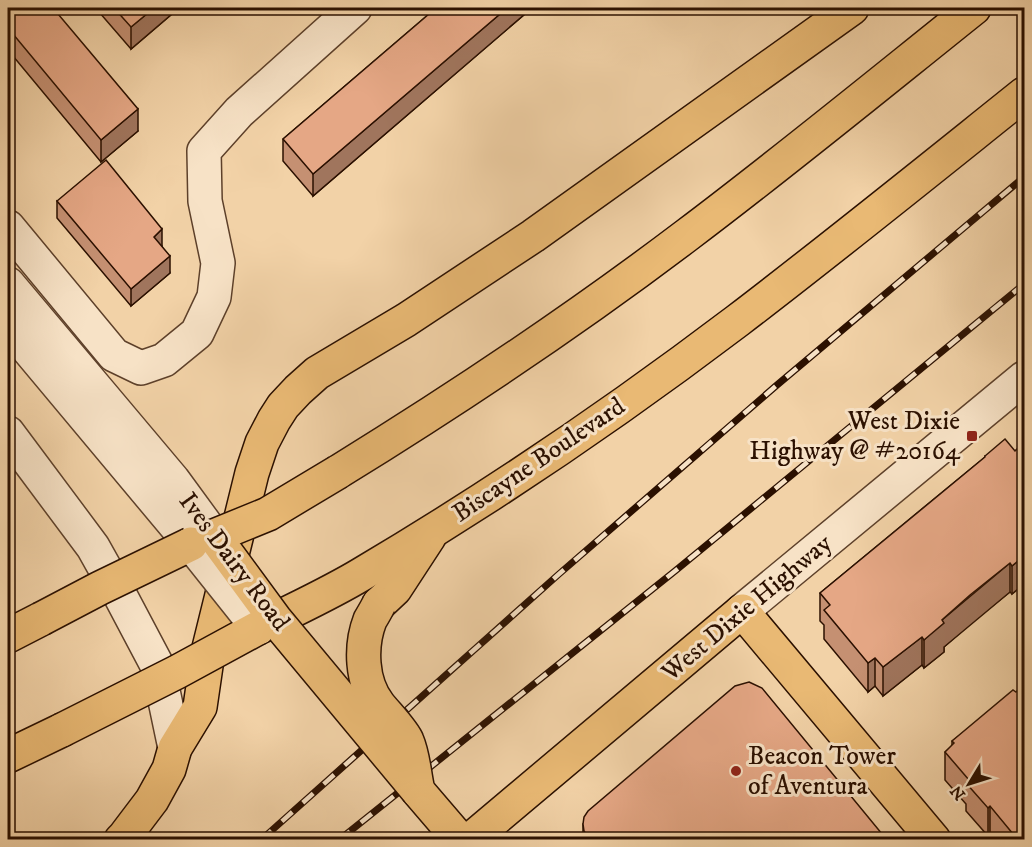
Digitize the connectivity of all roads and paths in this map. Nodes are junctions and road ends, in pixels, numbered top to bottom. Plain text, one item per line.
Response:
1 (355, 8) edge
2 (852, 8) edge
3 (974, 8) edge
4 (1024, 94) edge
5 (8, 227) edge
6 (8, 284) edge
7 (8, 325) edge
8 (1024, 378) edge
9 (115, 432) junction
10 (8, 433) edge
11 (434, 530) junction
12 (203, 540) junction
13 (742, 611) junction
14 (267, 624) junction
15 (8, 636) edge
16 (175, 748) junction
17 (8, 756) edge
18 (418, 790) junction
19 (121, 840) edge
20 (460, 840) edge
21 (470, 840) edge
22 (934, 840) edge

1 - 5 street
2 - 16 main road
3 - 12 main road, bridge
4 - 11 main road, Biscayne Boulevard
6 - 9 street, Ives Dairy Road
7 - 9 street, Ives Dairy Road
8 - 13 street, West Dixie Highway
9 - 12 street, Ives Dairy Road
10 - 16 street
11 - 14 main road, Biscayne Boulevard
11 - 18 main road, bridge
12 - 14 main road, Ives Dairy Road, bridge
12 - 15 main road, bridge
13 - 21 main road, West Dixie Highway
13 - 22 main road
14 - 17 main road, Biscayne Boulevard, bridge
14 - 18 main road, Ives Dairy Road, bridge
16 - 19 main road
18 - 20 main road, Ives Dairy Road

